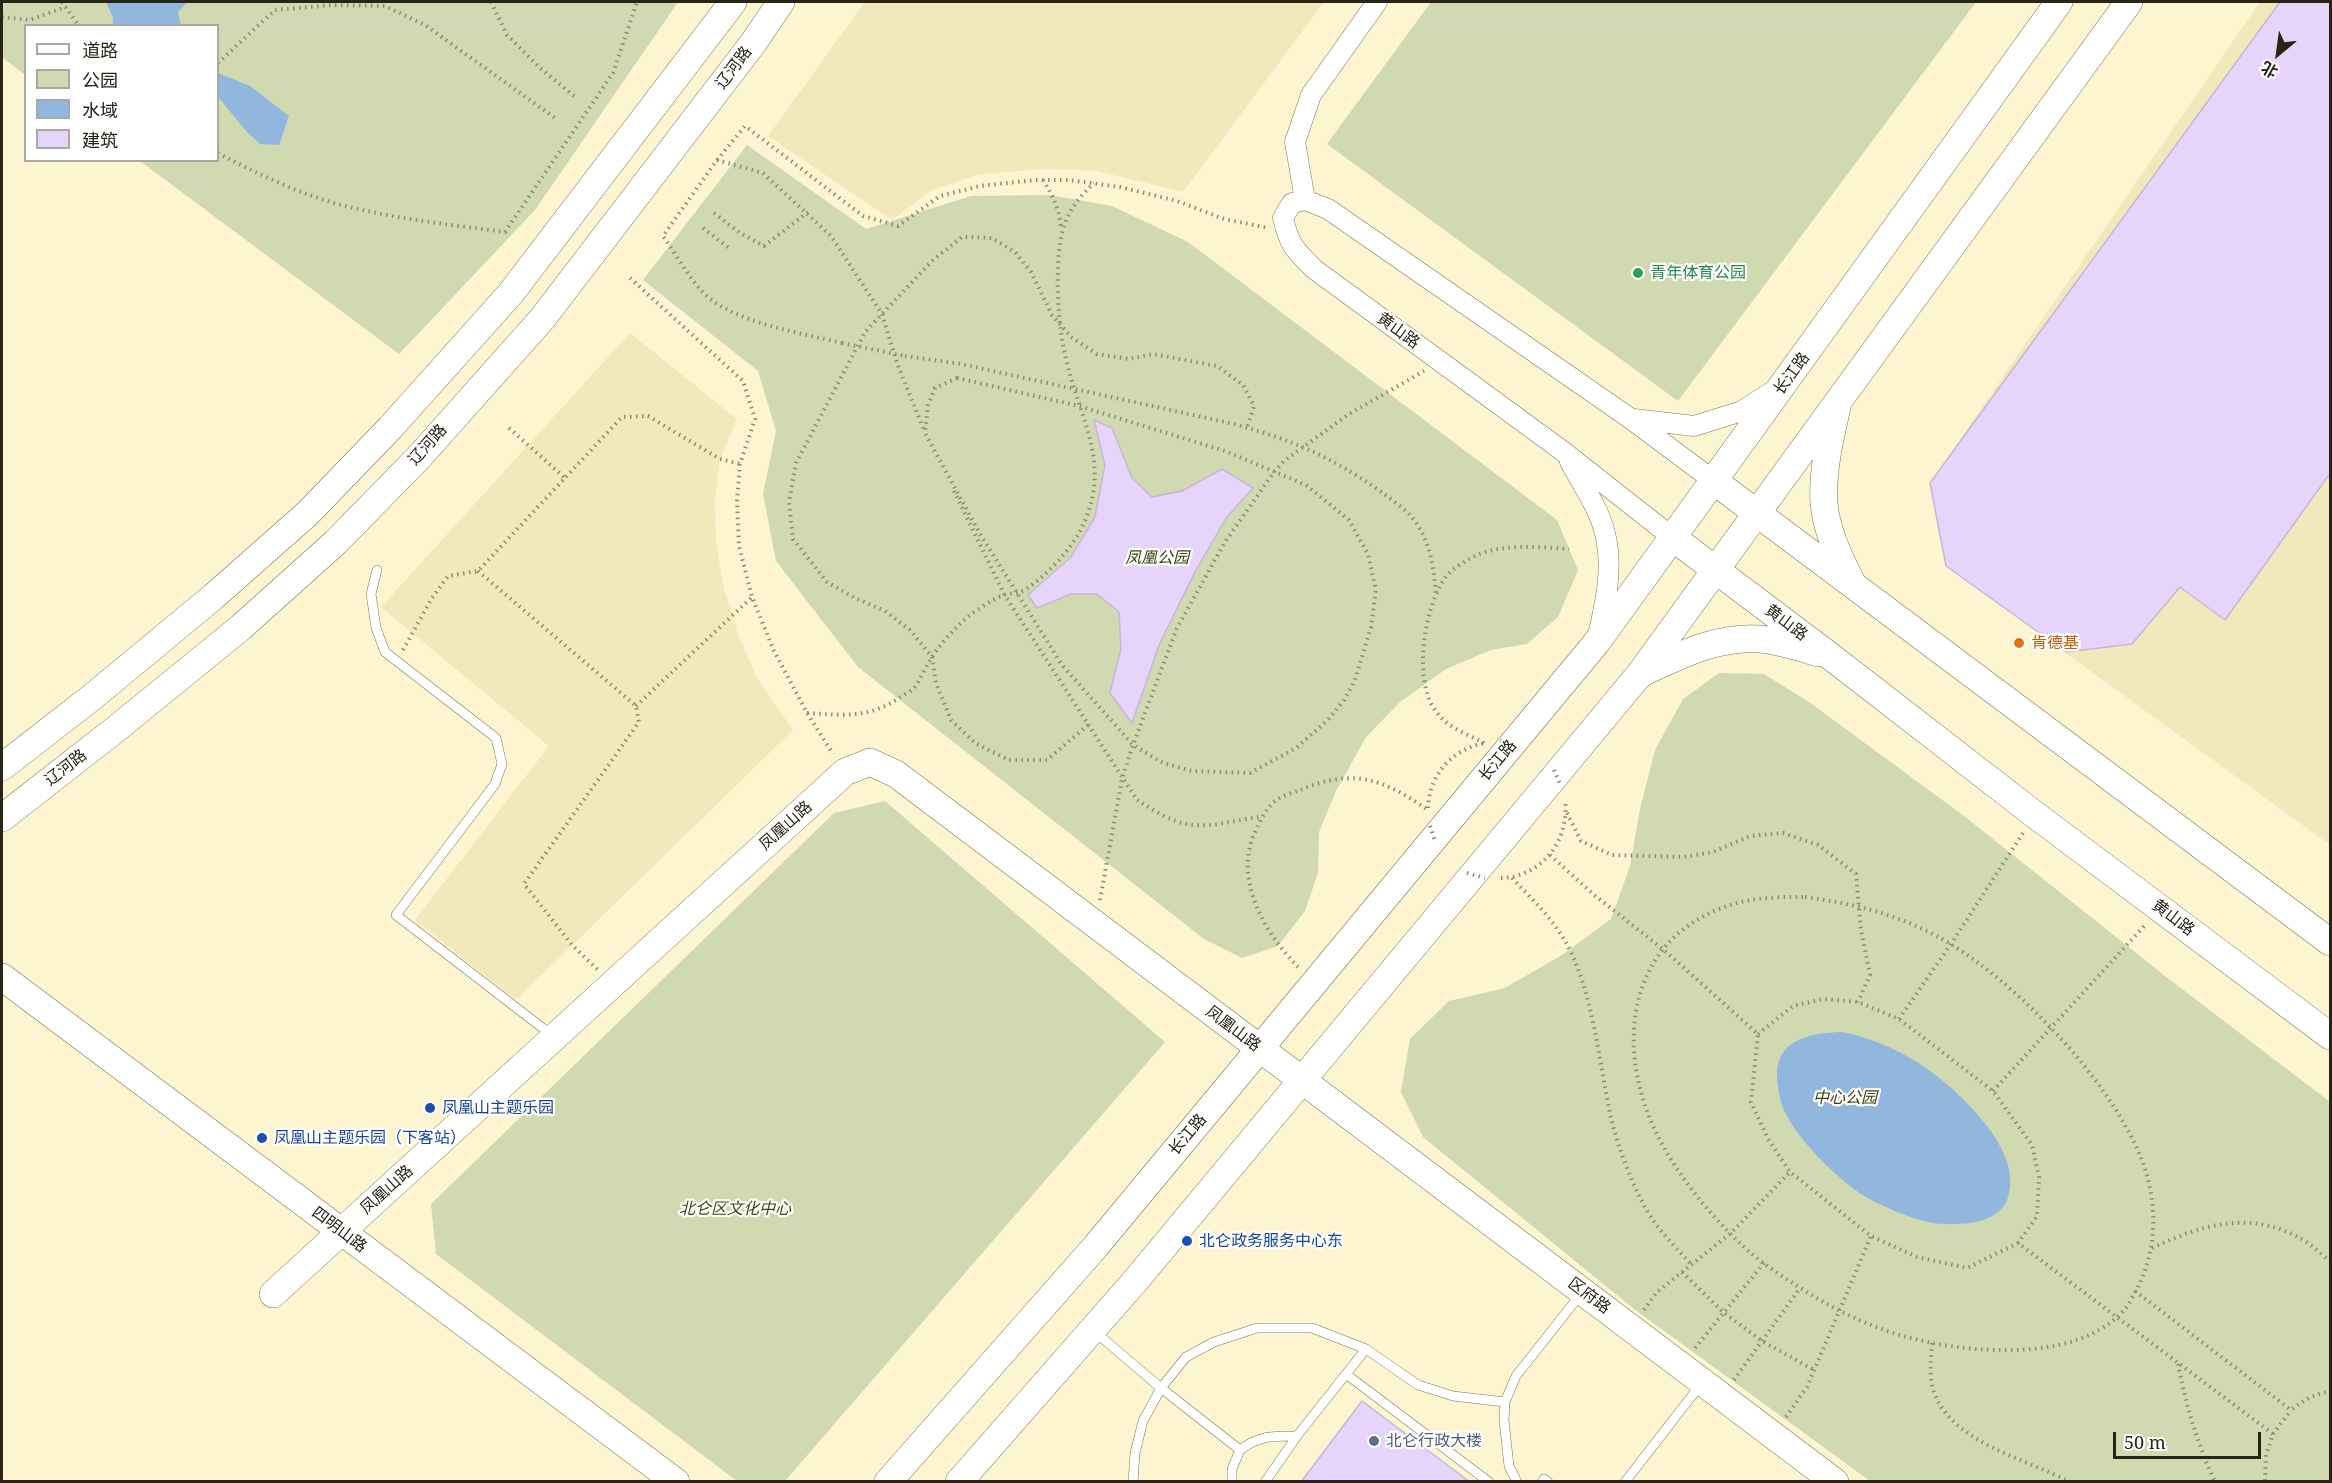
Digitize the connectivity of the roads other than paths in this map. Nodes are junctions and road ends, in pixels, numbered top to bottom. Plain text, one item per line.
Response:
1 (733, 2) edge
2 (781, 2) edge
3 (1377, 2) edge
4 (2059, 2) edge
5 (2129, 2) edge
6 (1305, 200) junction
7 (1787, 380) junction
8 (1839, 398) junction
9 (1631, 419) junction
10 (1564, 452) junction
11 (1714, 481) junction
12 (1756, 513) junction
13 (1672, 537) junction
14 (376, 570) dead end
15 (1715, 570) junction
16 (1853, 585) junction
17 (1597, 642) junction
18 (1830, 656) junction
19 (1639, 675) junction
20 (2, 767) edge
21 (2, 818) edge
22 (2331, 942) edge
23 (2, 977) edge
24 (2331, 1036) edge
25 (555, 1037) junction
26 (1260, 1048) junction
27 (1302, 1080) junction
28 (1342, 1110) joint
29 (342, 1232) junction
30 (1582, 1292) junction
31 (273, 1294) dead end
32 (1093, 1329) junction
33 (1366, 1348) junction
34 (1346, 1374) junction
35 (1161, 1388) junction
36 (1712, 1389) junction
37 (1505, 1402) junction
38 (1297, 1436) junction
39 (1240, 1450) junction
40 (1826, 1479) edge
41 (676, 1482) edge
42 (888, 1482) edge
43 (959, 1482) edge
44 (1133, 1482) edge
45 (1232, 1482) edge
46 (1265, 1482) edge
47 (1489, 1482) edge
48 (1517, 1482) edge
49 (1542, 1482) edge
50 (1548, 1482) edge
51 (1625, 1482) edge

1 - 20 main road
2 - 21 main road, 辽河路
3 - 6 street
4 - 7 main road, 长江路
5 - 8 main road
6 - 9 street
6 - 10 street, 黄山路
7 - 9 street
7 - 11 main road, 长江路
8 - 12 main road
8 - 16 main road
9 - 11 street
10 - 13 street, 黄山路
10 - 17 street
11 - 12 main road
11 - 13 main road, 长江路
12 - 15 main road
12 - 16 main road
13 - 15 main road, 黄山路
13 - 17 main road, 长江路
14 - 25 lane
15 - 18 main road, 黄山路
15 - 19 main road
16 - 22 main road
17 - 26 main road, 长江路
18 - 19 main road
18 - 24 main road, 黄山路
19 - 27 main road
23 - 29 main road, 四明山路
25 - 26 main road, 凤凰山路
25 - 29 main road, 凤凰山路
26 - 27 main road, 凤凰山路
26 - 42 main road, 长江路
27 - 28 main road, 凤凰山路
27 - 32 main road
28 - 30 main road, 区府路
29 - 31 main road, 凤凰山路
29 - 41 main road, 四明山路
30 - 36 main road, 区府路
30 - 37 lane
32 - 35 lane
32 - 43 main road
33 - 34 lane
33 - 35 lane
33 - 37 lane
34 - 38 lane
34 - 47 lane
35 - 39 lane
35 - 44 lane
36 - 40 main road, 区府路
36 - 51 lane
37 - 48 lane
38 - 39 lane
38 - 46 lane
39 - 45 lane
49 - 50 lane

